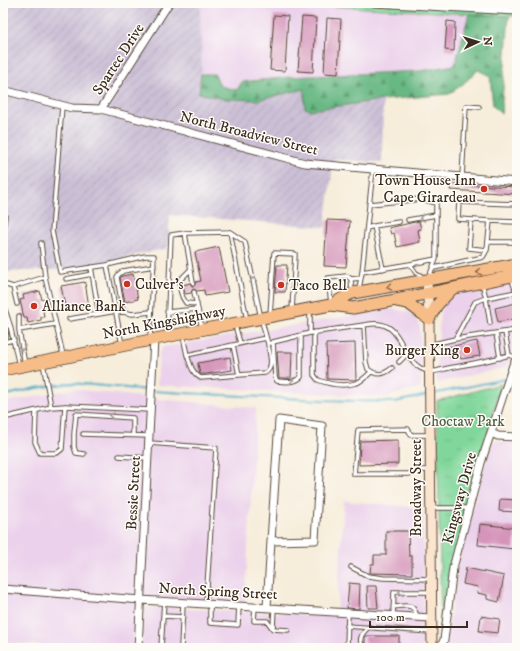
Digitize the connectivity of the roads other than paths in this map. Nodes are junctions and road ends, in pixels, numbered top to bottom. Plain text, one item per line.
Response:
1 (169, 3) edge
2 (374, 3) edge
3 (517, 11) edge
4 (3, 90) edge
5 (62, 106) junction
6 (480, 107) dead end
7 (101, 108) junction
8 (373, 169) junction
9 (462, 177) junction
10 (517, 182) edge
11 (369, 204) junction
12 (517, 204) edge
13 (436, 215) junction
14 (5, 216) dead end
15 (408, 220) dead end
16 (471, 220) junction
17 (490, 221) junction
18 (399, 222) dead end
19 (517, 222) edge
20 (374, 226) junction
21 (367, 228) junction
22 (3, 231) edge
23 (230, 232) junction
24 (185, 233) junction
25 (488, 242) junction
26 (517, 242) edge
27 (41, 243) dead end
28 (488, 250) junction
29 (436, 259) junction
30 (410, 264) junction
31 (517, 264) edge
32 (107, 265) junction
33 (154, 266) junction
34 (91, 267) junction
35 (434, 268) junction
36 (383, 269) junction
37 (190, 270) junction
38 (362, 272) junction
39 (92, 274) junction
40 (517, 276) edge
41 (45, 278) junction
42 (361, 278) junction
43 (66, 279) dead end
44 (351, 279) junction
45 (427, 281) junction
46 (482, 282) junction
47 (193, 283) dead end
48 (3, 284) edge
49 (13, 288) junction
50 (452, 288) junction
51 (194, 292) dead end
52 (355, 293) junction
53 (429, 293) junction
54 (516, 293) edge
55 (486, 298) junction
56 (396, 300) junction
57 (3, 303) edge
58 (17, 304) dead end
59 (196, 304) junction
60 (331, 305) junction
61 (198, 309) junction
62 (310, 309) junction
63 (116, 312) junction
64 (124, 312) junction
65 (151, 312) junction
66 (167, 312) junction
67 (292, 312) junction
68 (99, 314) junction
69 (19, 316) dead end
70 (265, 317) junction
71 (69, 319) dead end
72 (429, 319) junction
73 (247, 321) junction
74 (490, 323) dead end
75 (55, 324) junction
76 (235, 324) junction
77 (10, 325) junction
78 (364, 326) junction
79 (3, 327) edge
80 (203, 329) junction
81 (19, 330) junction
82 (517, 330) edge
83 (505, 332) junction
84 (312, 333) junction
85 (496, 333) junction
86 (182, 334) junction
87 (167, 336) junction
88 (301, 336) junction
89 (266, 338) junction
90 (455, 339) junction
91 (14, 340) junction
92 (152, 340) junction
93 (3, 342) edge
94 (273, 342) junction
95 (240, 343) junction
96 (268, 344) junction
97 (233, 345) junction
98 (429, 345) junction
99 (122, 346) junction
100 (407, 354) junction
101 (187, 355) junction
102 (509, 355) junction
103 (63, 358) junction
104 (500, 358) junction
105 (515, 360) edge
106 (43, 362) junction
107 (399, 362) dead end
108 (22, 366) junction
109 (392, 368) dead end
110 (3, 370) edge
111 (371, 372) junction
112 (239, 375) junction
113 (429, 376) junction
114 (65, 406) junction
115 (51, 407) junction
116 (150, 407) junction
117 (36, 411) junction
118 (3, 418) edge
119 (491, 433) junction
120 (83, 434) dead end
121 (133, 435) junction
122 (430, 435) junction
123 (517, 437) edge
124 (149, 440) junction
125 (84, 454) dead end
126 (119, 456) dead end
127 (148, 458) junction
128 (430, 470) junction
129 (430, 508) junction
130 (469, 508) junction
131 (271, 541) junction
132 (351, 567) dead end
133 (431, 579) junction
134 (3, 589) edge
135 (431, 592) junction
136 (141, 600) junction
137 (164, 601) junction
138 (184, 602) junction
139 (208, 604) junction
140 (239, 605) junction
141 (255, 606) junction
142 (270, 607) junction
143 (393, 607) junction
144 (348, 613) junction
145 (163, 616) junction
146 (393, 616) junction
147 (183, 617) junction
148 (417, 617) junction
149 (431, 618) junction
150 (348, 626) junction
151 (368, 627) junction
152 (273, 629) junction
153 (288, 630) dead end
154 (432, 632) junction
155 (138, 648) edge
156 (161, 648) edge
157 (181, 648) edge
158 (347, 648) edge
159 (364, 648) edge
160 (432, 648) edge
161 (440, 648) edge

1 - 7 street, Spartec Drive
2 - 3 street
4 - 5 street, North Broadview Street
5 - 7 street, North Broadview Street
5 - 34 lane
6 - 9 lane
7 - 8 street, North Broadview Street
8 - 9 street, North Broadview Street
8 - 11 lane
9 - 10 street, North Broadview Street
11 - 13 lane
11 - 21 lane
12 - 16 lane
13 -> 15 lane
13 - 29 lane
14 - 22 lane
16 - 17 lane
16 - 28 lane
17 - 19 lane
17 - 25 lane
18 - 20 lane
20 - 21 lane
20 - 36 lane
21 - 38 lane
23 - 24 lane
70 -> 23 lane
23 - 73 lane
24 - 37 lane
24 - 66 lane
25 - 26 lane
25 - 28 lane
27 - 41 lane
28 - 35 lane
29 - 30 lane
29 - 35 lane
30 - 36 lane
30 - 45 lane
31 -> 45 main road, North Kingshighway
32 - 33 lane
32 - 34 lane
32 - 63 lane
33 - 64 lane
33 - 65 lane
34 - 39 lane
35 - 45 lane
36 - 38 lane
37 - 47 lane
37 - 59 lane
38 - 42 lane
39 - 43 lane
39 - 68 lane
40 - 46 main road, North Kingshighway
40 - 54 lane
41 - 49 lane
41 - 75 lane
42 - 44 lane
42 - 52 lane
44 - 52 lane
44 - 60 lane
45 -> 52 main road, North Kingshighway
45 - 53 main road, Broadway Street
46 - 50 main road, North Kingshighway
46 - 55 lane
48 - 49 lane
49 - 58 lane
50 - 53 main road, North Kingshighway
50 - 72 main road
51 - 59 lane
52 - 60 main road, North Kingshighway
53 - 56 main road, North Kingshighway
53 - 72 main road, Broadway Street
54 - 55 lane
55 - 74 lane
55 - 90 lane
56 - 60 main road, North Kingshighway
56 - 72 main road
57 - 77 lane
59 - 61 lane
60 - 62 main road, North Kingshighway
61 - 66 lane
61 - 80 lane
62 - 67 main road, North Kingshighway
62 - 84 lane
63 - 64 lane
63 - 68 lane
63 - 99 lane
64 - 65 lane
65 - 92 lane
66 - 87 lane
67 - 70 main road, North Kingshighway
67 - 70 lane
68 - 71 lane
69 - 81 lane
70 - 73 main road, North Kingshighway
70 - 89 lane
72 - 98 main road, Broadway Street
73 - 76 main road, North Kingshighway
75 - 81 lane
75 - 103 lane
76 - 80 main road, North Kingshighway
76 - 95 lane
77 - 79 lane
77 - 91 lane
78 - 84 lane
78 - 100 lane
78 - 111 lane
80 - 86 main road, North Kingshighway
81 -> 108 lane
82 - 83 lane
83 - 85 lane
83 - 102 lane
84 - 88 lane
84 - 111 lane
85 - 90 lane
85 - 104 lane
86 - 87 main road, North Kingshighway
86 - 101 lane
87 - 92 main road, North Kingshighway
88 - 94 lane
94 -> 88 lane
89 - 95 lane
89 - 96 lane
90 - 98 lane
91 - 93 lane
91 - 108 lane
92 - 99 main road, North Kingshighway
92 - 116 street, Bessie Street
94 - 96 lane
95 - 97 lane
96 - 112 lane
97 - 101 lane
97 - 112 lane
98 - 113 main road, Broadway Street
99 - 103 main road, North Kingshighway
100 - 107 lane
100 - 113 lane
101 - 112 lane
102 - 104 lane
102 - 105 lane
103 - 106 main road, North Kingshighway
104 - 113 lane
105 - 119 street, Kingsway Drive
106 - 108 main road, North Kingshighway
106 - 115 lane
108 - 110 main road, North Kingshighway
109 - 111 lane
113 - 122 main road, Broadway Street
114 - 115 lane
114 - 116 lane
114 - 117 lane
115 - 117 lane
116 - 124 street, Bessie Street
117 - 118 lane
119 - 123 street
119 - 130 street, Kingsway Drive
120 - 121 lane
121 - 124 lane
121 -> 125 lane
122 - 128 main road, Broadway Street
122 - 128 lane
124 - 127 street, Bessie Street
124 - 139 lane
126 - 127 lane
127 - 136 street, Bessie Street
128 - 129 main road, Broadway Street
129 - 130 lane
129 - 133 main road, Broadway Street
130 - 161 street, Kingsway Drive
131 - 131 street
131 - 142 street
132 - 133 lane
133 - 135 main road, Broadway Street
134 - 136 street, North Spring Street
135 -> 143 lane
135 - 149 main road, Broadway Street
136 - 137 street, North Spring Street
136 - 155 street, Bessie Street
137 - 138 street, North Spring Street
137 - 145 lane
138 - 139 street, North Spring Street
138 - 147 lane
139 - 140 street, North Spring Street
139 - 140 lane
140 - 141 street, North Spring Street
141 - 142 street, North Spring Street
141 - 152 lane
142 - 144 street, North Spring Street
142 - 152 lane
143 - 146 lane
143 - 148 lane
144 - 146 street, North Spring Street
144 - 150 lane
145 - 147 lane
145 - 156 lane
146 - 148 street, North Spring Street
147 - 157 lane
148 - 149 street, North Spring Street
149 - 154 main road, Broadway Street
150 - 151 lane
150 - 158 lane
151 - 154 lane
151 - 159 lane
152 - 153 lane
154 - 160 main road, Broadway Street

